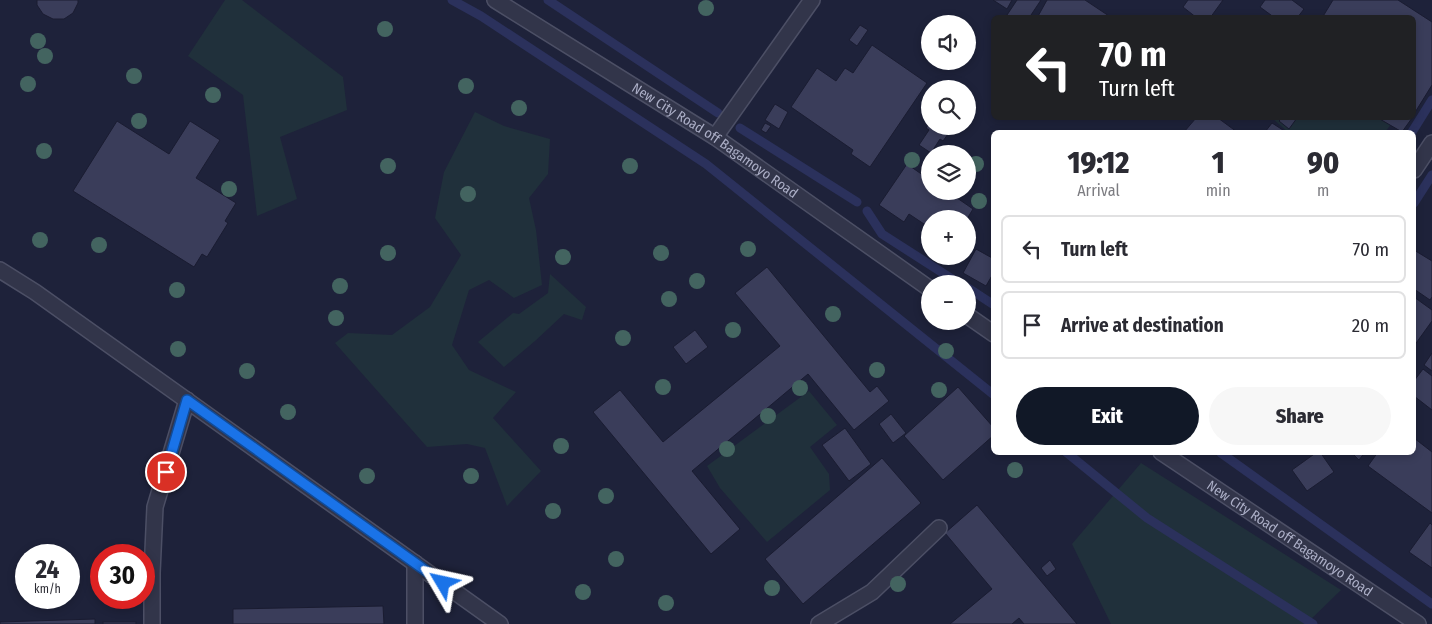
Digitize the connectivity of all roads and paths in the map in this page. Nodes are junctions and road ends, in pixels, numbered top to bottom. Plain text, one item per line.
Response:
1 (495, 0) edge
2 (812, 0) edge
3 (715, 137) junction
4 (1432, 143) edge
5 (1416, 167) edge
6 (0, 270) edge
7 (921, 283) edge
8 (976, 322) edge
9 (991, 332) edge
10 (187, 400) junction
11 (1165, 455) edge
12 (939, 528) dead end
13 (415, 563) junction
14 (152, 624) edge
15 (415, 624) edge
16 (500, 624) edge
17 (819, 624) edge
18 (1418, 624) edge

1 - 3 street, New City Road off Bagamoyo Road
2 - 3 street
3 - 7 street, New City Road off Bagamoyo Road
4 - 5 street
6 - 10 street
8 - 9 street
10 - 13 street
10 - 14 street
11 - 18 street, New City Road off Bagamoyo Road
12 - 17 street
13 - 15 street
13 - 16 street

